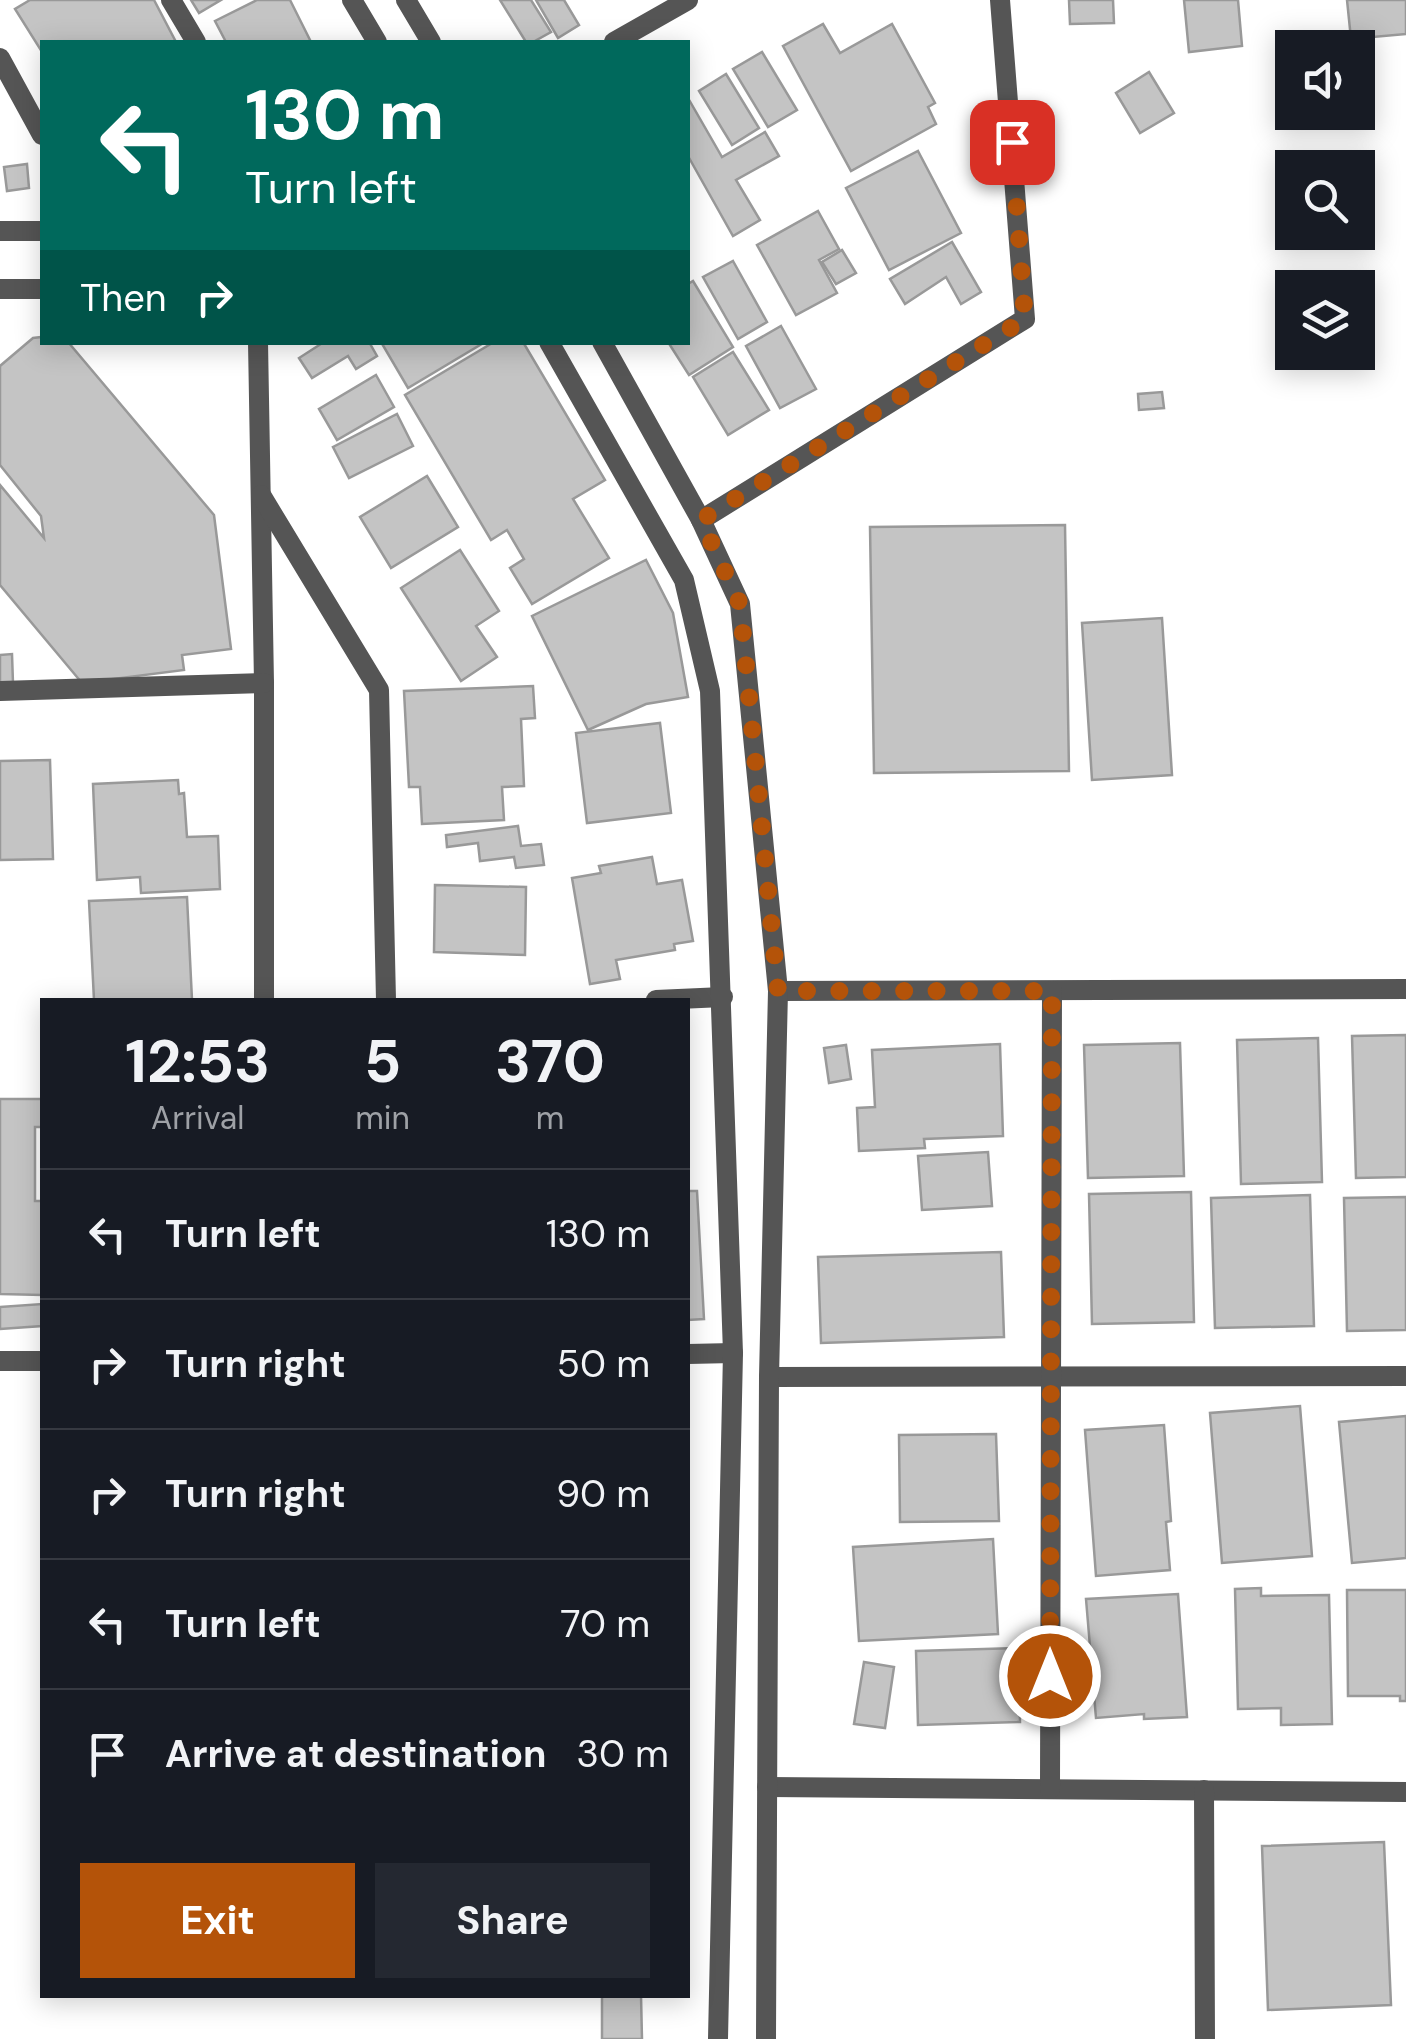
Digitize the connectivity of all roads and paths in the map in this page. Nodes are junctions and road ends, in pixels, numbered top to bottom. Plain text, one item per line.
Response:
1 (172, 0) edge
2 (352, 0) edge
3 (406, 0) edge
4 (688, 0) edge
5 (1000, 0) edge
6 (195, 40) edge
7 (375, 40) edge
8 (430, 40) edge
9 (618, 40) edge
10 (0, 58) edge
11 (40, 131) edge
12 (0, 231) edge
13 (40, 231) edge
14 (0, 289) edge
15 (40, 289) edge
16 (258, 345) edge
17 (551, 345) edge
18 (604, 345) edge
19 (260, 494) junction
20 (701, 520) junction
21 (264, 683) junction
22 (0, 691) edge
23 (1406, 989) edge
24 (778, 991) junction
25 (1052, 991) junction
26 (264, 998) edge
27 (386, 998) edge
28 (723, 998) junction
29 (690, 999) edge
30 (734, 1353) junction
31 (690, 1354) edge
32 (0, 1361) edge
33 (40, 1361) edge
34 (1050, 1376) junction
35 (1406, 1376) edge
36 (769, 1377) junction
37 (767, 1787) junction
38 (1050, 1789) junction
39 (1204, 1790) junction
40 (1406, 1792) edge
41 (718, 2039) edge
42 (766, 2039) edge
43 (1205, 2039) edge

1 - 6 street
2 - 7 street
3 - 8 street
4 - 9 street
5 - 20 street
10 - 11 street
12 - 13 street
14 - 15 street
16 - 19 street
17 - 28 street
18 - 20 street
19 - 21 street
19 - 27 street
20 - 24 street
21 - 22 street
21 - 26 street
23 - 25 street
24 - 25 street
24 - 36 street
25 - 34 street
28 - 29 street
28 - 30 street
30 - 31 street
30 - 41 street
32 - 33 street
34 - 35 street
34 - 36 street
34 - 38 street
36 - 37 street
37 - 38 street
37 - 42 street
38 - 39 street
39 - 40 street
39 - 43 street

